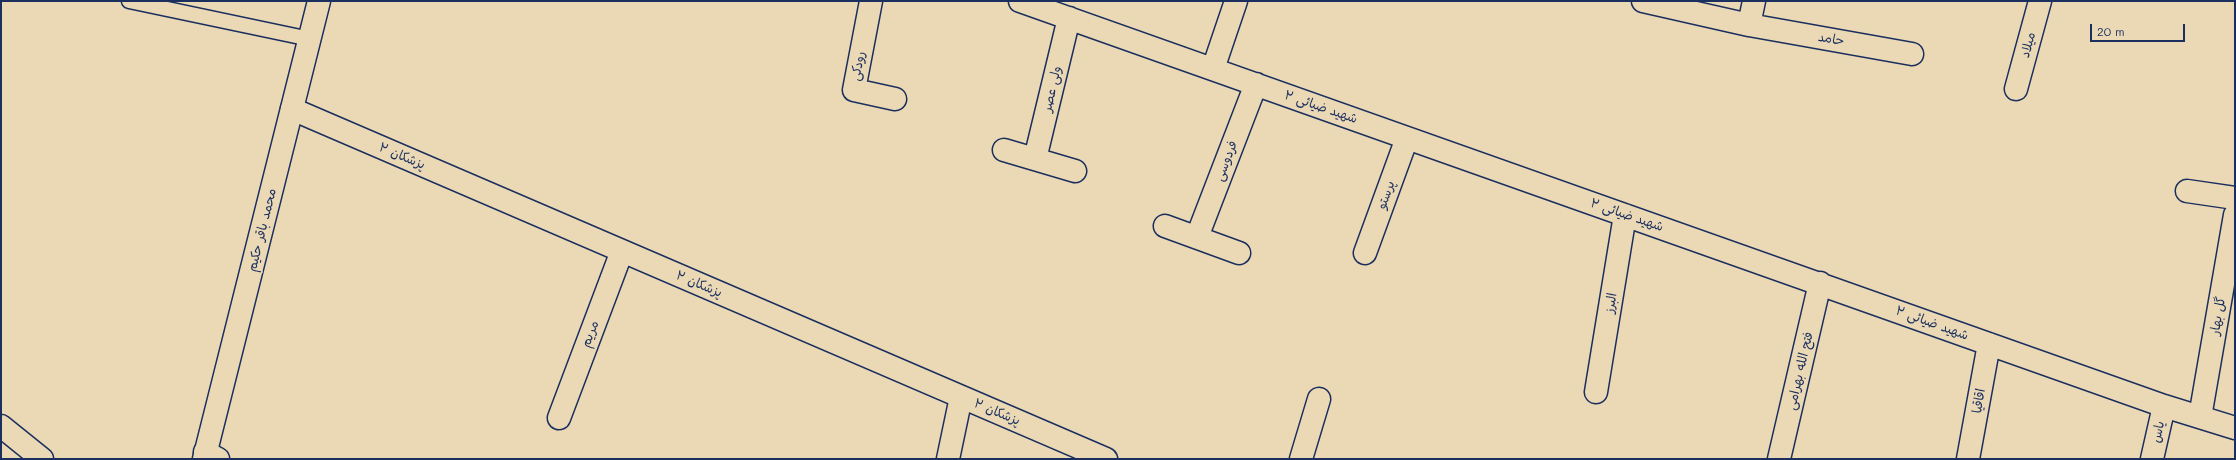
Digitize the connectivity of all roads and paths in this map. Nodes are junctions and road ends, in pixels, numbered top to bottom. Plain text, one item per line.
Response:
1 (129, 1) edge
2 (319, 1) edge
3 (871, 1) edge
4 (1020, 1) edge
5 (1236, 1) edge
6 (1643, 1) edge
7 (1754, 1) edge
8 (2040, 1) edge
9 (1069, 18) junction
10 (1749, 25) junction
11 (310, 39) junction
12 (1912, 54) dead end
13 (1213, 69) junction
14 (1256, 84) junction
15 (2016, 89) dead end
16 (895, 99) dead end
17 (292, 109) junction
18 (1406, 138) junction
19 (1004, 150) dead end
20 (1035, 159) junction
21 (1076, 171) dead end
22 (2187, 191) dead end
23 (2235, 198) edge
24 (1625, 214) junction
25 (2235, 215) edge
26 (1165, 226) dead end
27 (1197, 237) junction
28 (622, 251) junction
29 (1239, 253) dead end
30 (1365, 253) dead end
31 (1820, 283) junction
32 (1989, 344) junction
33 (1596, 392) dead end
34 (961, 396) junction
35 (1319, 399) dead end
36 (2164, 406) junction
37 (2200, 417) junction
38 (559, 418) dead end
39 (1, 426) edge
40 (2235, 428) edge
41 (209, 457) edge
42 (42, 459) edge
43 (948, 459) edge
44 (1106, 459) edge
45 (1301, 459) edge
46 (1779, 459) edge
47 (1968, 459) edge
48 (2152, 459) edge

1 - 11 lane
2 - 11 street, محمد باقر حکیم
3 - 16 street, رودکی
4 - 9 street, شهید ضیائی ۲
5 - 13 street
6 - 10 street, حامد
7 - 10 street
8 - 15 street, میلاد
9 - 13 street, شهید ضیائی ۲
9 - 20 street, ولی عصر
10 - 12 street, حامد
11 - 17 street, محمد باقر حکیم
13 - 14 street, شهید ضیائی ۲
14 - 18 street, شهید ضیائی ۲
14 - 27 street, فردوسی
17 - 28 street, پزشکان ۲
17 - 41 street, محمد باقر حکیم
18 - 24 street, شهید ضیائی ۲
18 - 30 street, پرستو
19 - 20 street
20 - 21 street
22 - 23 street
24 - 31 street, شهید ضیائی ۲
24 - 33 street, البرز
25 - 37 street, گل بهار
26 - 27 street
27 - 29 street
28 - 34 street, پزشکان ۲
28 - 38 street, مریم
31 - 32 street, شهید ضیائی ۲
31 - 46 street, فتح الله بهرامی
32 - 36 street, شهید ضیائی ۲
32 - 47 street, اقاقیا
34 - 43 street
34 - 44 street, پزشکان ۲
35 - 45 street
36 - 37 street, شهید ضیائی ۲
36 - 48 street, یاس
37 - 40 street, شهید ضیائی ۲
39 - 42 street

